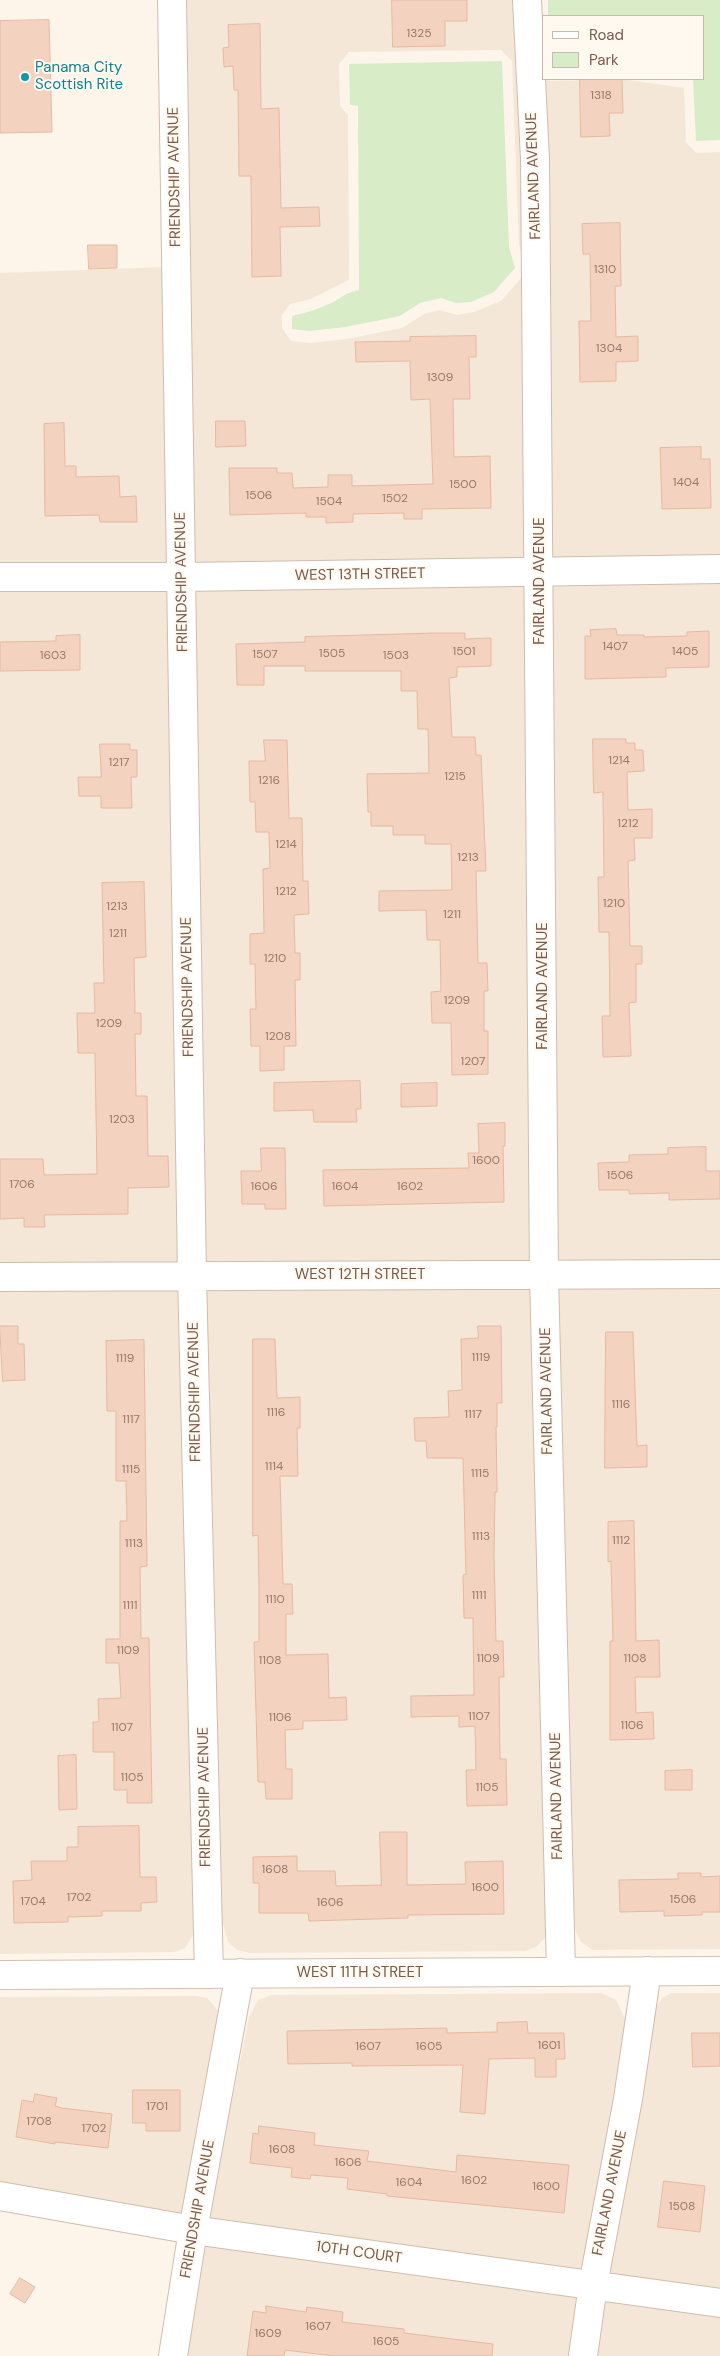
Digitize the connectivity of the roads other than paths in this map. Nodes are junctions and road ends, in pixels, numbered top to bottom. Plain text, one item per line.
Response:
1 (172, 0) edge
2 (527, 0) edge
3 (720, 569) edge
4 (540, 572) junction
5 (0, 577) edge
6 (182, 577) junction
7 (544, 1274) junction
8 (720, 1274) edge
9 (192, 1275) junction
10 (0, 1277) edge
11 (647, 1971) junction
12 (720, 1971) edge
13 (561, 1972) junction
14 (240, 1973) junction
15 (210, 1974) junction
16 (0, 1975) edge
17 (0, 2196) edge
18 (193, 2230) junction
19 (593, 2285) junction
20 (720, 2303) edge
21 (173, 2356) edge
22 (583, 2356) edge

1 - 6 street, FRIENDSHIP AVENUE
2 - 4 street, FAIRLAND AVENUE
3 - 4 street, WEST 13TH STREET
4 - 6 street, WEST 13TH STREET
4 - 7 street, FAIRLAND AVENUE
5 - 6 street, WEST 13TH STREET
6 - 9 street, FRIENDSHIP AVENUE
7 - 8 street, WEST 12TH STREET
7 - 9 street, WEST 12TH STREET
7 - 13 street, FAIRLAND AVENUE
9 - 10 street, WEST 12TH STREET
9 - 15 street, FRIENDSHIP AVENUE
11 - 12 street, WEST 11TH STREET
11 - 13 street, WEST 11TH STREET
11 - 19 street, FAIRLAND AVENUE
13 - 14 street, WEST 11TH STREET
14 - 15 street, WEST 11TH STREET
14 - 18 street, FRIENDSHIP AVENUE
15 - 16 street, WEST 11TH STREET
17 - 18 street, 10TH COURT
18 - 19 street, 10TH COURT
18 - 21 street, FRIENDSHIP AVENUE
19 - 20 street, 10TH COURT
19 - 22 street, FAIRLAND AVENUE

